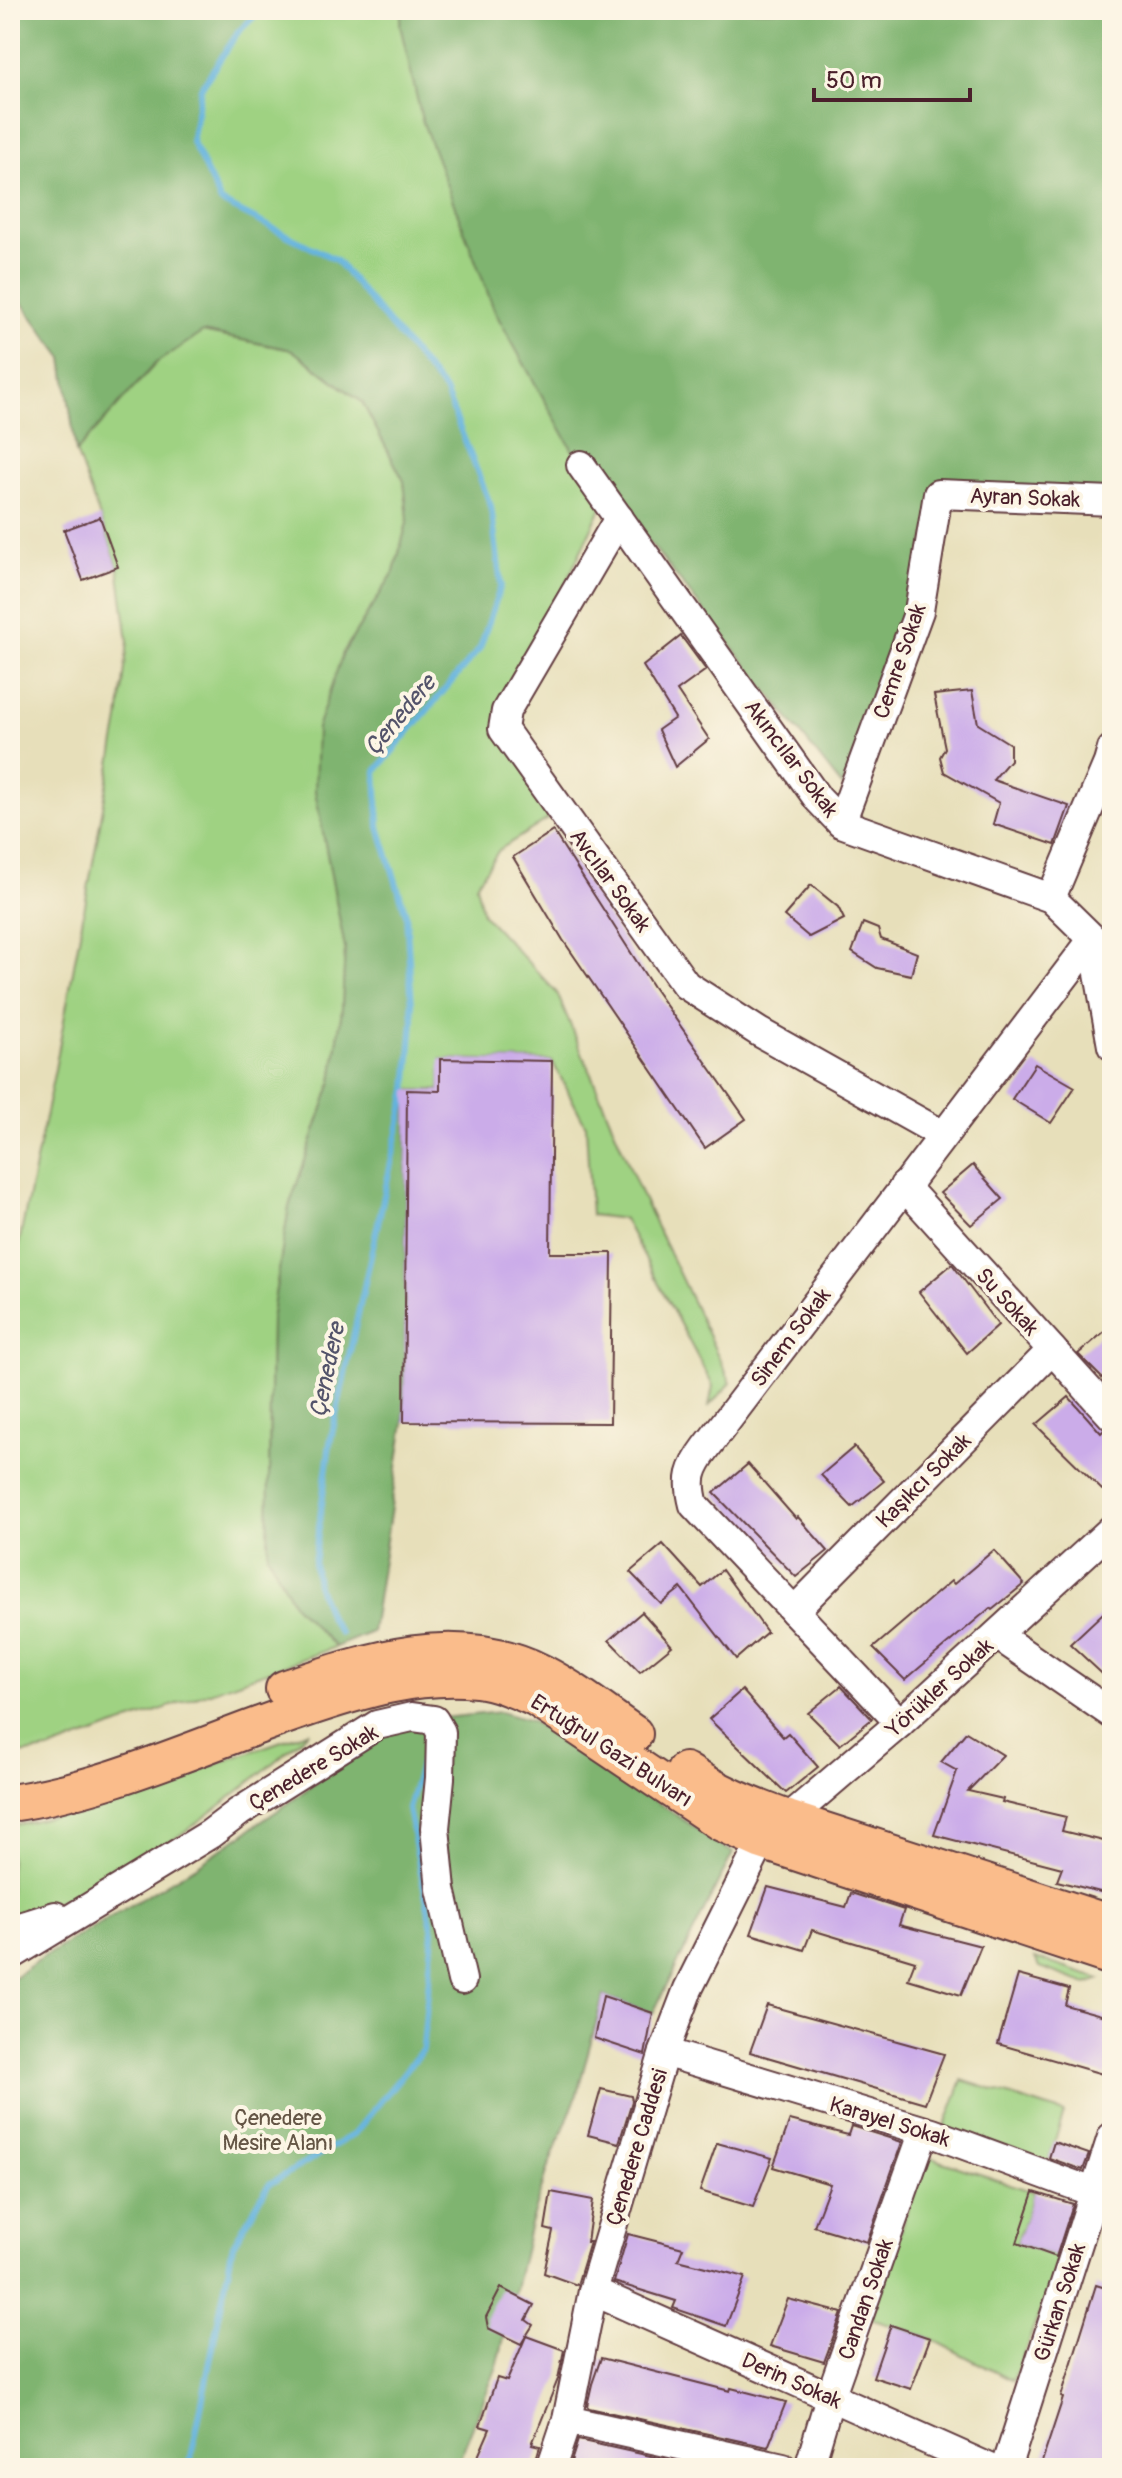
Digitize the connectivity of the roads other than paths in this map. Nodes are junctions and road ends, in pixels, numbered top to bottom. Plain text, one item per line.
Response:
1 (581, 465) dead end
2 (938, 494) joint
3 (1112, 501) edge
4 (619, 518) junction
5 (1112, 749) edge
6 (841, 823) junction
7 (1051, 898) junction
8 (1093, 939) junction
9 (1112, 1046) edge
10 (943, 1135) junction
11 (904, 1186) junction
12 (1052, 1350) junction
13 (1112, 1416) edge
14 (1112, 1529) edge
15 (794, 1611) junction
16 (997, 1635) junction
17 (1112, 1714) edge
18 (900, 1723) junction
19 (10, 1778) edge
20 (10, 1803) edge
21 (775, 1830) junction
22 (97, 1903) junction
23 (1112, 1924) edge
24 (10, 1930) edge
25 (10, 1956) edge
26 (1112, 1957) edge
27 (462, 1980) dead end
28 (664, 2052) junction
29 (924, 2131) junction
30 (1112, 2137) edge
31 (1103, 2196) edge
32 (593, 2291) junction
33 (830, 2397) junction
34 (567, 2420) junction
35 (551, 2468) edge
36 (783, 2468) edge
37 (809, 2468) edge
38 (990, 2468) edge
39 (1006, 2468) edge

1 - 4 street, Akıncılar Sokak
2 - 3 street, Ayran Sokak
2 - 6 street, Cemre Sokak
4 - 6 street, Akıncılar Sokak
4 - 10 street, Avcılar Sokak
5 - 7 street
6 - 7 street, Akıncılar Sokak
7 - 8 street, Akıncılar Sokak
8 - 9 street
8 - 10 street, Sinem Sokak
10 - 11 street, Sinem Sokak
11 - 12 street, Su Sokak
11 - 15 street, Sinem Sokak
12 - 13 street, Su Sokak
12 - 15 street, Kaşıkcı Sokak
14 - 16 street, Yörükler Sokak
15 - 18 street, Sinem Sokak
16 - 17 street
16 - 18 street, Yörükler Sokak
18 - 21 street, Yörükler Sokak
19 - 21 main road, Ertuğrul Gazi Bulvarı
20 - 21 main road, Ertuğrul Gazi Bulvarı
21 - 23 main road, Ertuğrul Gazi Bulvarı
21 - 26 main road, Ertuğrul Gazi Bulvarı
21 - 28 street, Çenedere Caddesi
22 - 24 street, Çenedere Sokak
22 - 25 street, Çenedere Sokak
22 - 27 street, Çenedere Sokak
28 - 29 street, Karayel Sokak
28 - 32 street, Çenedere Caddesi
29 - 31 street, Karayel Sokak
29 - 33 street, Candan Sokak
30 - 31 street, Gürkan Sokak
31 - 39 street, Gürkan Sokak
32 - 33 street, Derin Sokak
32 - 34 street, Çenedere Caddesi
33 - 37 street, Candan Sokak
33 - 38 street, Derin Sokak
34 - 35 street, Çenedere Caddesi
34 - 36 street

